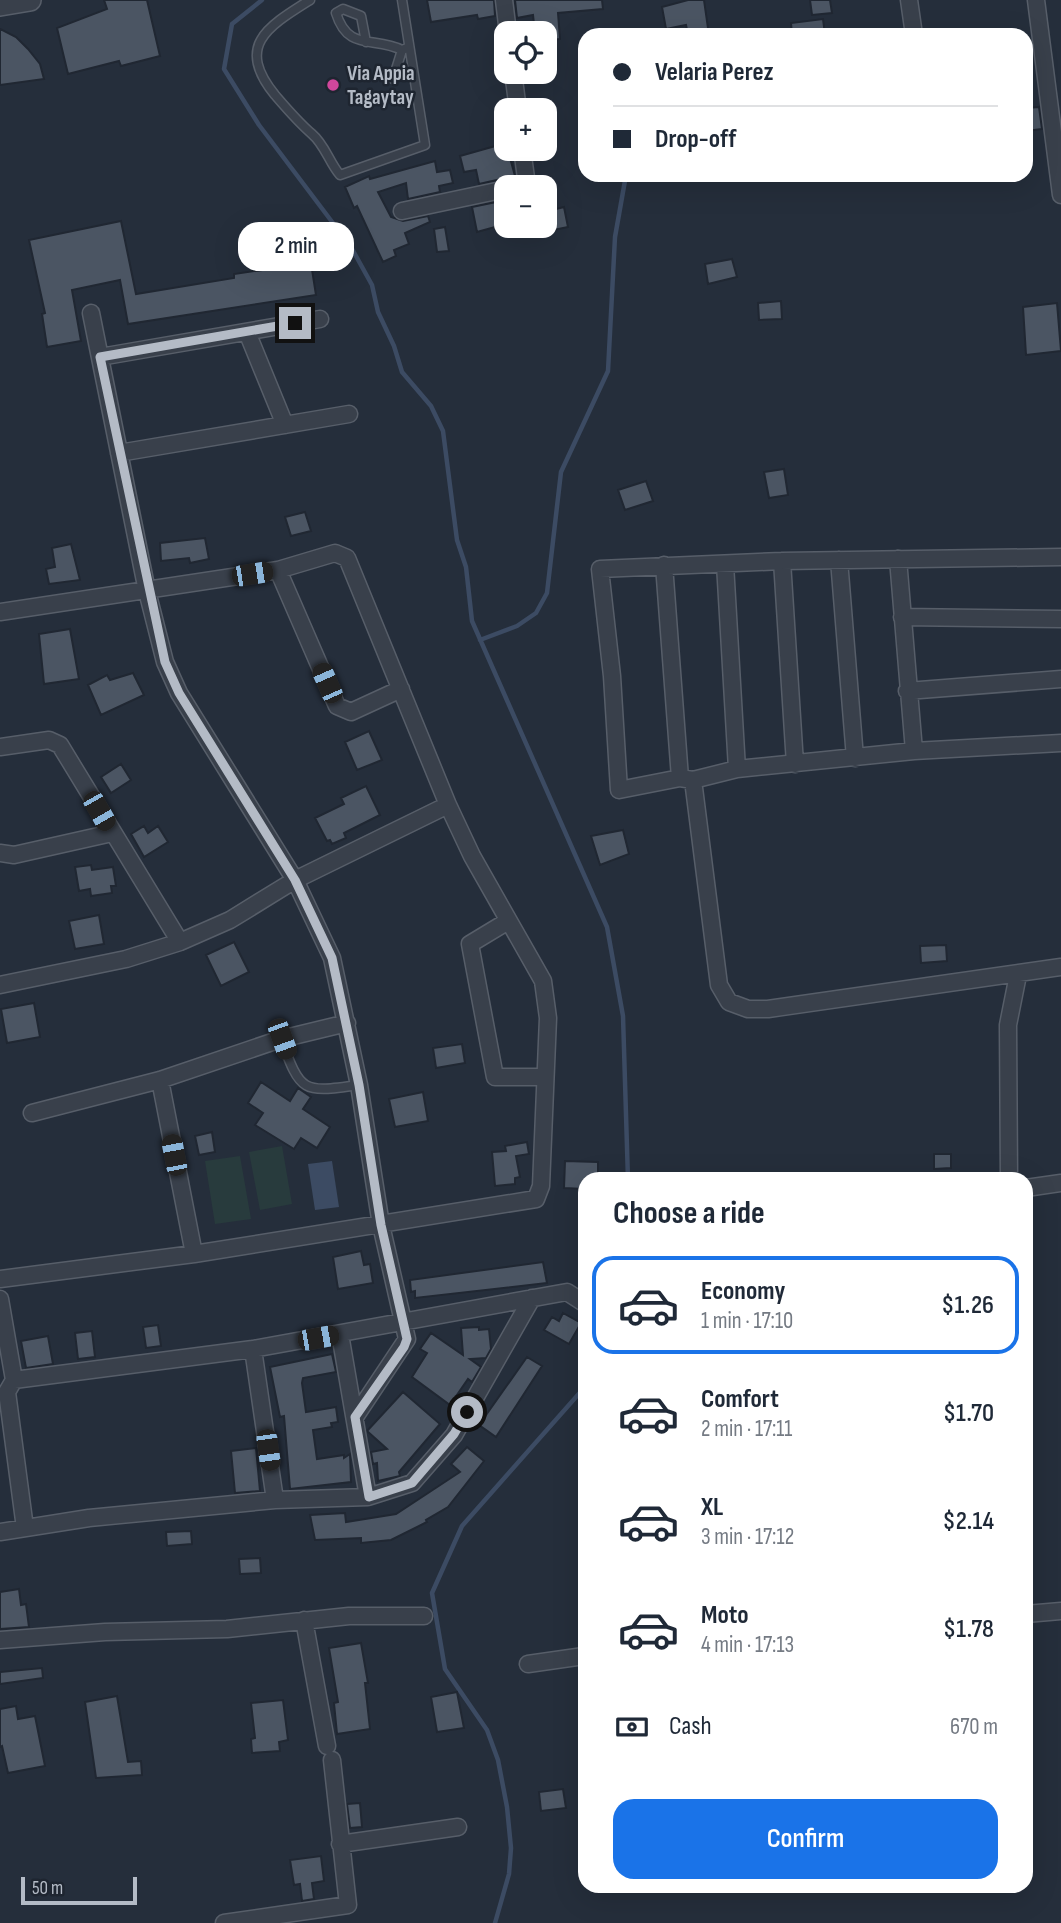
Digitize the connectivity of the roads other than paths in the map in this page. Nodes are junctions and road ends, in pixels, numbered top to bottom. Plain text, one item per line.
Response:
1 (30, 0) edge
2 (310, 0) edge
3 (402, 0) edge
4 (504, 0) edge
5 (909, 0) edge
6 (1036, 0) edge
7 (0, 5) edge
8 (507, 21) edge
9 (913, 28) edge
10 (366, 42) junction
11 (406, 48) junction
12 (393, 79) dead end
13 (494, 192) edge
14 (1061, 195) edge
15 (402, 211) dead end
16 (91, 313) dead end
17 (320, 319) dead end
18 (247, 332) junction
19 (100, 357) junction
20 (349, 414) dead end
21 (285, 425) junction
22 (119, 453) junction
23 (1061, 557) edge
24 (898, 559) junction
25 (839, 560) junction
26 (782, 561) junction
27 (724, 564) junction
28 (663, 565) junction
29 (278, 570) junction
30 (147, 590) junction
31 (0, 611) edge
32 (902, 617) junction
33 (1061, 619) edge
34 (1061, 679) edge
35 (401, 690) junction
36 (907, 691) junction
37 (1061, 743) edge
38 (0, 747) edge
39 (914, 751) junction
40 (855, 758) junction
41 (794, 764) junction
42 (737, 769) junction
43 (686, 779) junction
44 (448, 805) junction
45 (112, 833) junction
46 (0, 853) edge
47 (295, 880) junction
48 (508, 921) junction
49 (180, 942) junction
50 (1061, 967) edge
51 (1018, 975) junction
52 (0, 985) edge
53 (346, 1023) junction
54 (282, 1039) junction
55 (545, 1077) junction
56 (160, 1080) junction
57 (359, 1085) junction
58 (32, 1112) dead end
59 (1009, 1172) edge
60 (1061, 1183) edge
61 (1033, 1187) edge
62 (381, 1225) junction
63 (194, 1254) junction
64 (0, 1279) edge
65 (532, 1298) junction
66 (0, 1299) edge
67 (578, 1299) edge
68 (404, 1323) junction
69 (340, 1334) junction
70 (253, 1349) junction
71 (14, 1380) junction
72 (355, 1417) junction
73 (369, 1497) junction
74 (275, 1500) junction
75 (25, 1528) junction
76 (0, 1532) edge
77 (1061, 1611) edge
78 (1033, 1613) edge
79 (424, 1616) dead end
80 (304, 1620) junction
81 (0, 1640) edge
82 (578, 1657) edge
83 (528, 1664) dead end
84 (458, 1827) dead end
85 (340, 1844) junction
86 (224, 1923) edge

1 - 7 street
2 - 11 lane
3 - 11 lane
4 - 8 street
5 - 9 street
6 - 14 street
10 - 10 lane
10 - 11 lane
11 - 12 lane
13 - 15 street
16 - 19 street
17 - 18 street
18 - 19 street
18 - 21 street
19 - 22 street
20 - 21 street
21 - 22 street
22 - 30 street
23 - 24 street
24 - 25 street
24 - 32 street
25 - 26 street
25 - 40 street
26 - 27 street
26 - 41 street
27 - 28 street
27 - 42 street
28 - 43 street
28 - 43 street
29 - 30 street
29 - 35 street
29 - 35 street
30 - 31 street
30 - 47 street
32 - 33 street
32 - 36 street
34 - 36 street
35 - 44 street
36 - 39 street
37 - 39 street
38 - 45 street
39 - 40 street
40 - 41 street
41 - 42 street
42 - 43 street
43 - 51 street
44 - 47 street
44 - 48 street
45 - 46 street
45 - 49 street
47 - 49 street
47 - 53 street
48 - 55 street
48 - 55 street
49 - 52 street
50 - 51 street
51 - 59 street
53 - 54 street
53 - 57 street
54 - 56 street
54 - 57 lane
55 - 62 street
56 - 58 street
56 - 63 street
57 - 62 street
60 - 61 street
62 - 63 street
62 - 68 street
63 - 64 street
65 - 67 street
65 - 68 street
65 - 73 street
66 - 71 street
68 - 69 street
68 - 72 street
69 - 70 street
69 - 72 street
70 - 71 street
70 - 74 street
71 - 75 street
72 - 73 street
73 - 74 street
74 - 75 street
75 - 76 street
77 - 78 street
79 - 80 street
80 - 81 street
80 - 85 street
82 - 83 street
84 - 85 street
85 - 86 street

